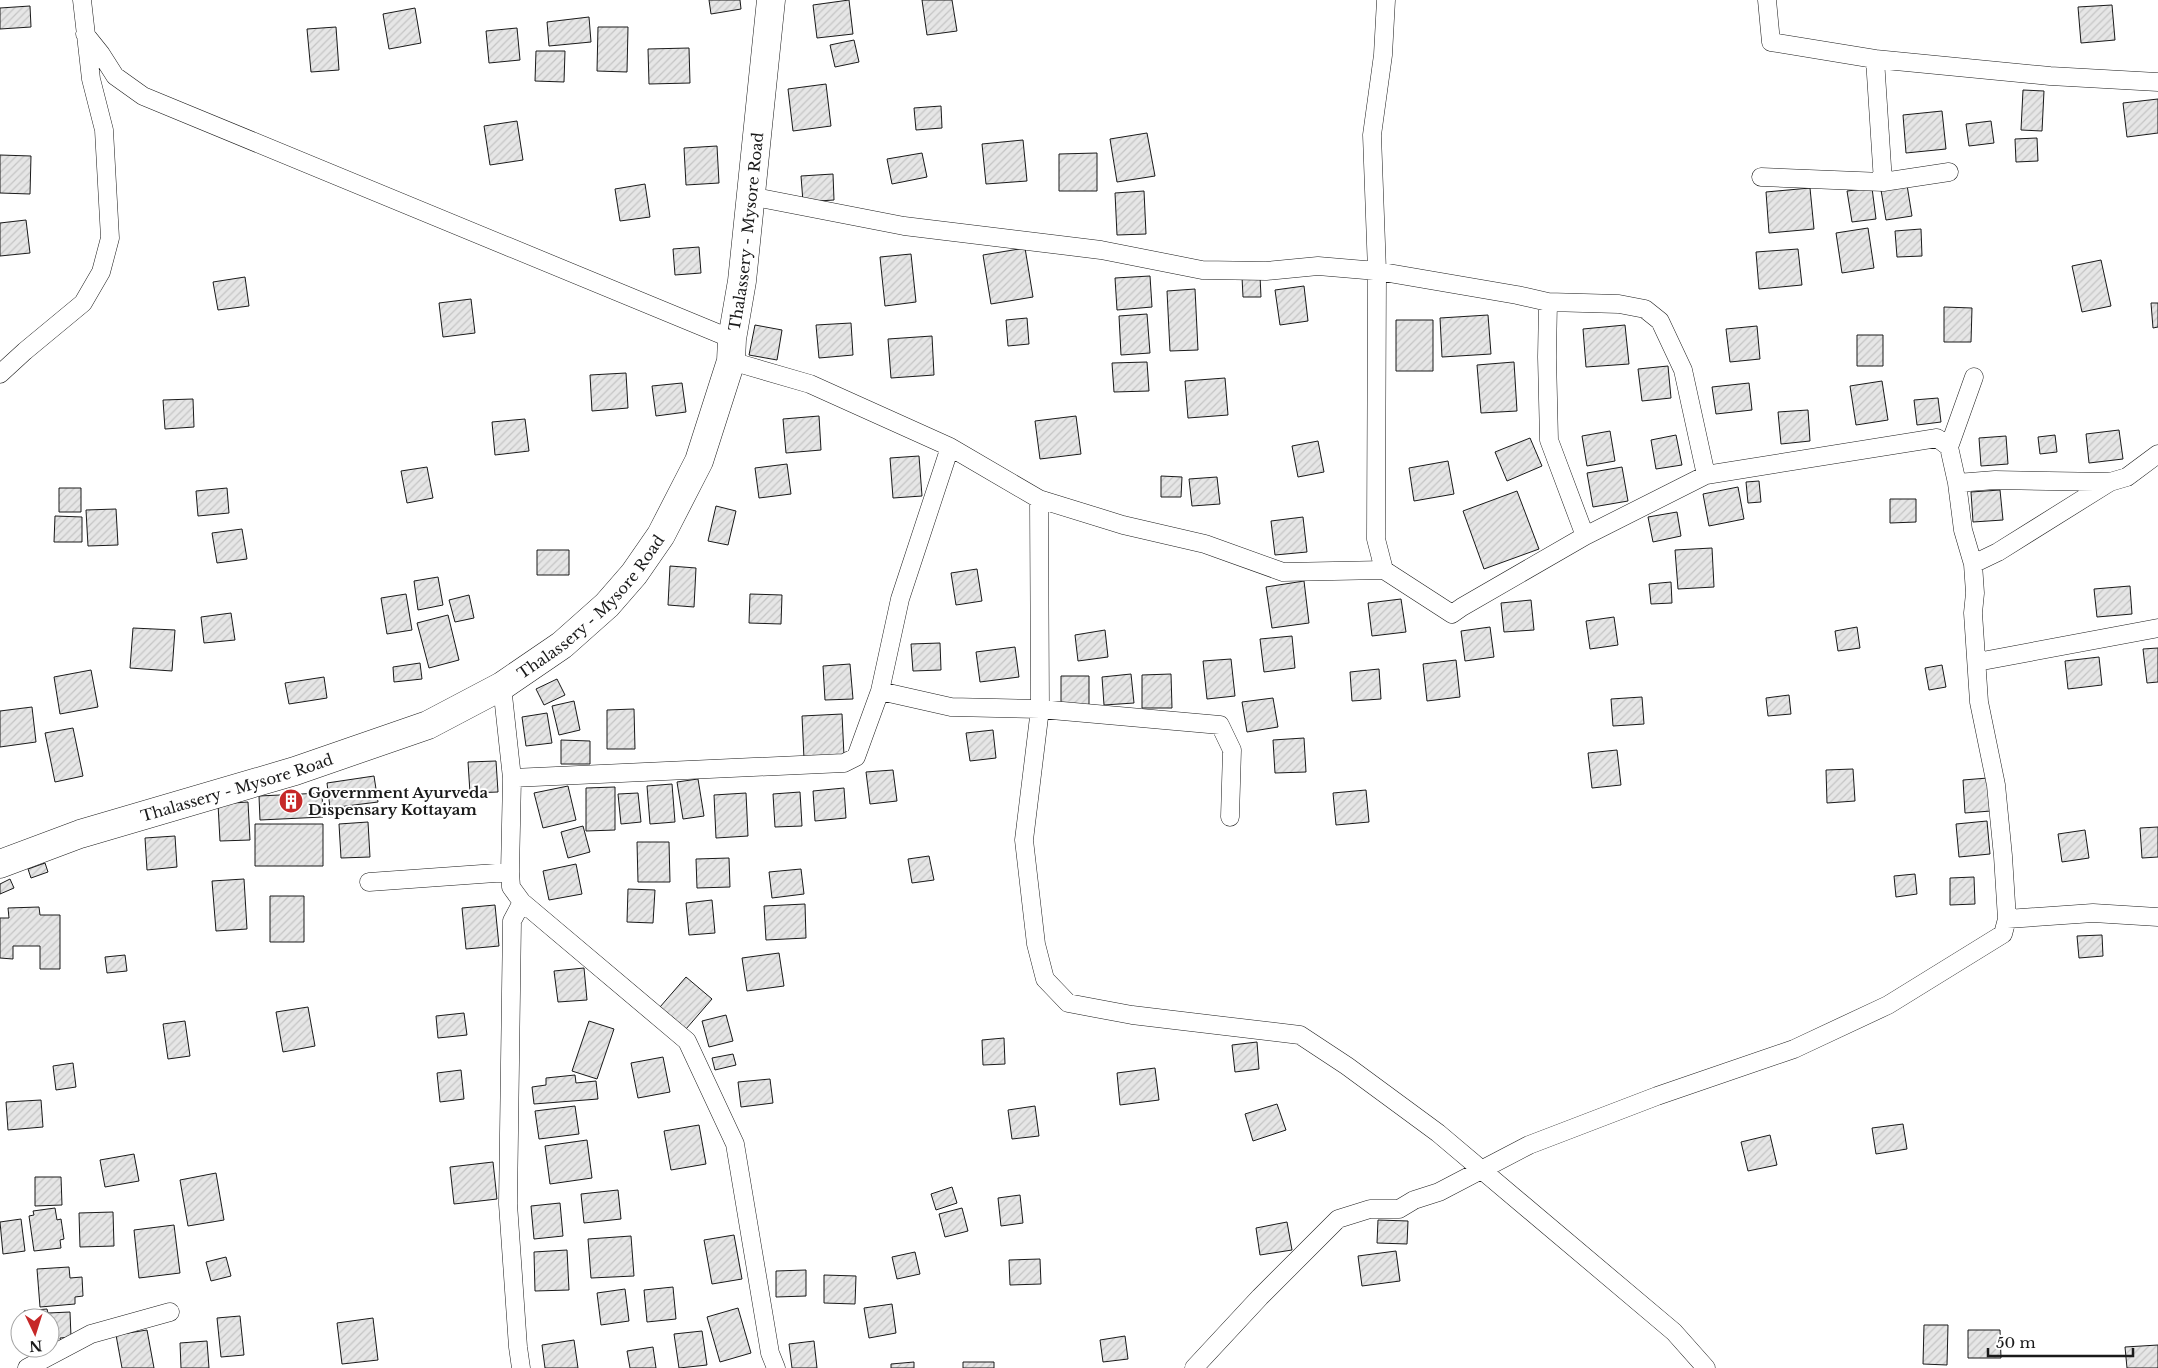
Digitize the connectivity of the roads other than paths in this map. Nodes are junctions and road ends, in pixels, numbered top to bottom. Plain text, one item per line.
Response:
1 (82, 0) edge
2 (771, 0) edge
3 (1386, 0) edge
4 (1767, 0) edge
5 (84, 34) junction
6 (1876, 58) junction
7 (2158, 82) edge
8 (1949, 172) dead end
9 (1760, 176) dead end
10 (1882, 182) junction
11 (750, 196) junction
12 (1377, 271) junction
13 (1548, 302) junction
14 (731, 350) junction
15 (0, 374) edge
16 (1974, 377) dead end
17 (950, 447) junction
18 (1949, 447) junction
19 (2158, 454) edge
20 (1706, 474) junction
21 (2110, 482) junction
22 (1957, 483) junction
23 (1039, 499) junction
24 (1584, 536) junction
25 (1973, 564) junction
26 (1384, 570) junction
27 (2158, 628) edge
28 (1976, 662) junction
29 (502, 686) junction
30 (880, 692) junction
31 (1040, 710) junction
32 (512, 778) junction
33 (1230, 817) dead end
34 (0, 864) edge
35 (510, 872) junction
36 (369, 882) dead end
37 (522, 902) junction
38 (2158, 917) edge
39 (2007, 919) junction
40 (1480, 1170) junction
41 (170, 1312) dead end
42 (27, 1368) edge
43 (522, 1368) edge
44 (776, 1368) edge
45 (1194, 1368) edge
46 (1706, 1368) edge

1 - 5 street
2 - 11 main road, Thalassery - Mysore Road
3 - 12 street
4 - 6 street
5 - 14 street
5 - 15 street
6 - 7 street
6 - 10 street
8 - 10 street
9 - 10 street
11 - 12 street
11 - 14 main road, Thalassery - Mysore Road
12 - 13 street
12 - 26 street
13 - 20 street
13 - 24 street
14 - 17 street
14 - 29 main road, Thalassery - Mysore Road
16 - 18 street
17 - 23 street
17 - 30 street
18 - 20 street
18 - 22 street
19 - 21 street
20 - 24 street
21 - 22 street
21 - 25 street
22 - 25 street
23 - 26 street
23 - 31 street
24 - 26 street
25 - 28 street
27 - 28 street
28 - 39 street
29 - 32 street
29 - 34 main road, Thalassery - Mysore Road
30 - 31 street
30 - 32 street
31 - 33 street
31 - 40 street
32 - 35 street
35 - 36 street
35 - 37 street
37 - 43 street
37 - 44 street
38 - 39 street
39 - 40 street
40 - 45 street
40 - 46 street
41 - 42 street

